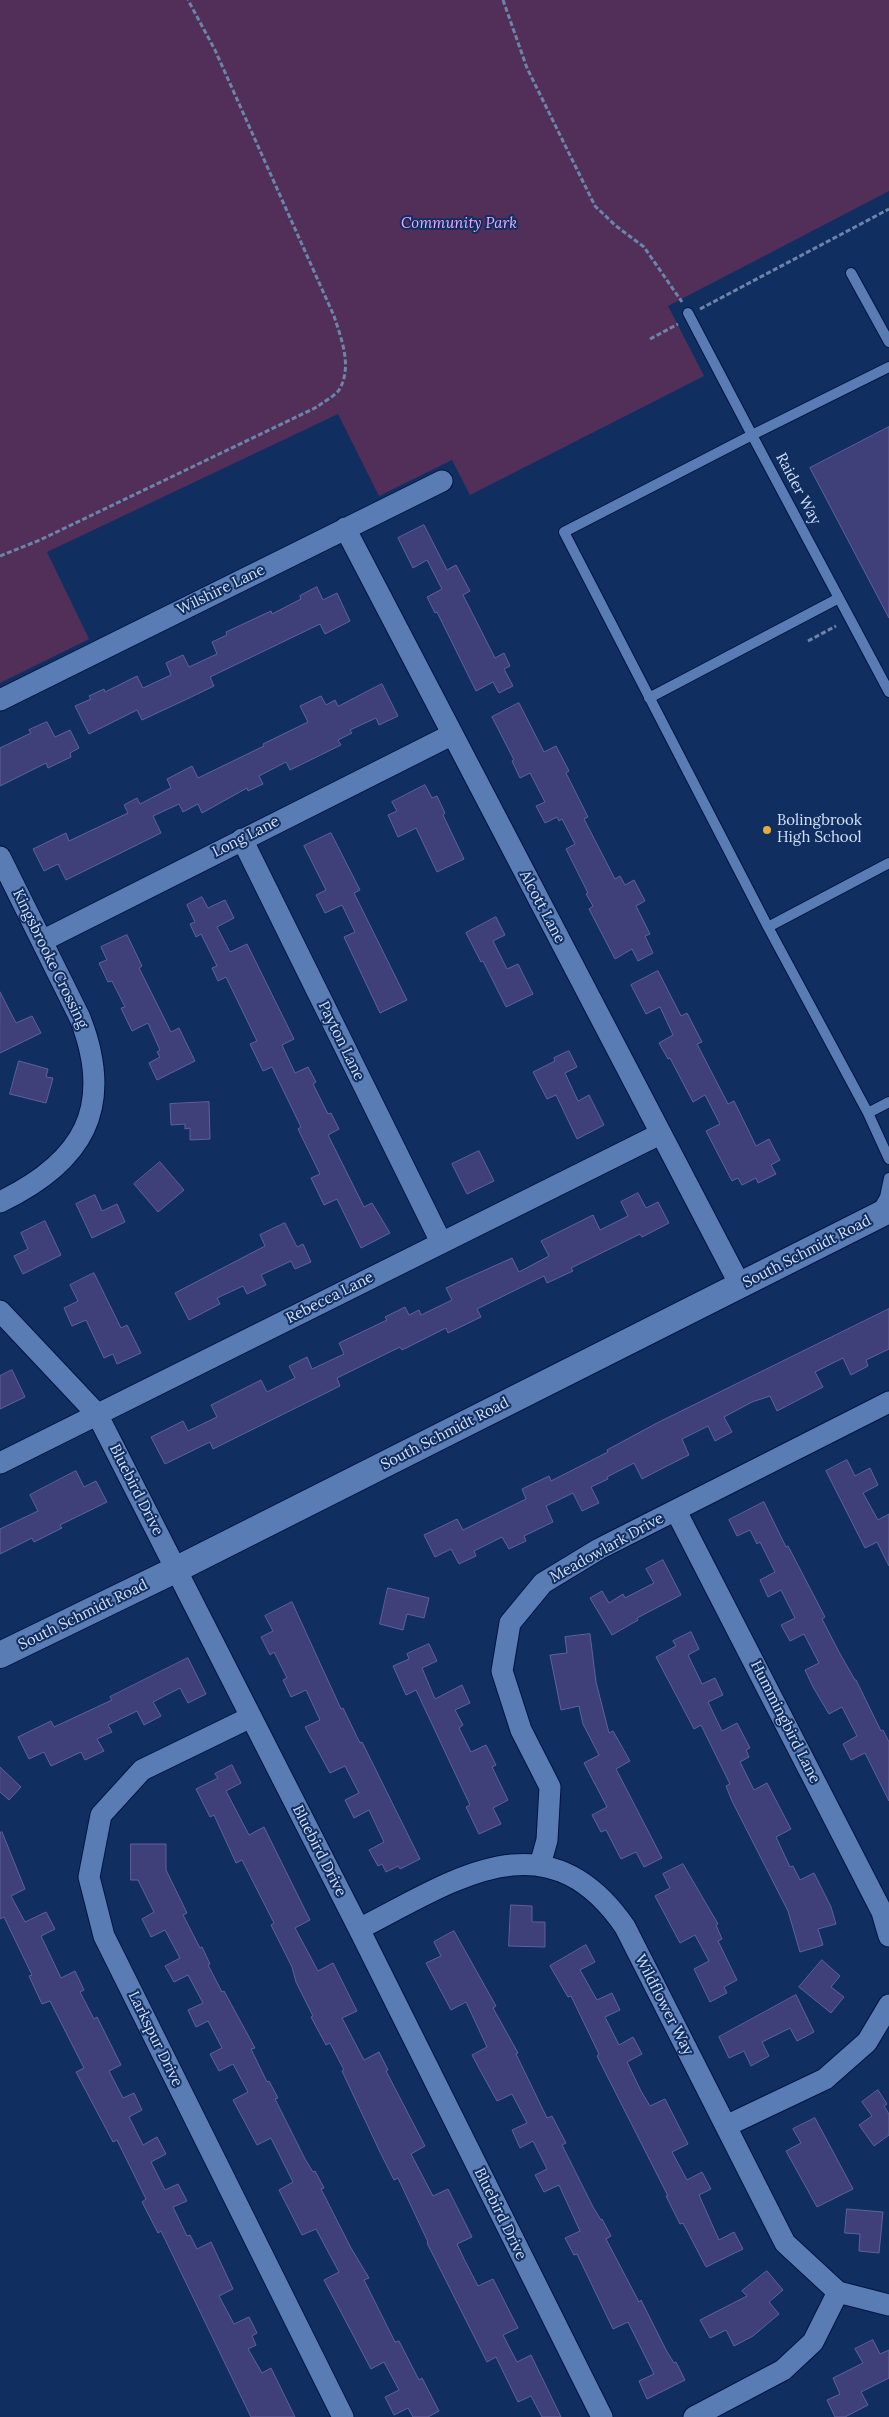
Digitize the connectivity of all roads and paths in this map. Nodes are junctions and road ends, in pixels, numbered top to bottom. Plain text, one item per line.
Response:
1 (188, 0) edge
2 (503, 0) edge
3 (889, 209) edge
4 (851, 273) dead end
5 (689, 314) junction
6 (650, 338) dead end
7 (889, 342) edge
8 (889, 367) edge
9 (752, 435) junction
10 (442, 481) dead end
11 (345, 528) junction
12 (0, 556) edge
13 (839, 598) junction
14 (836, 626) dead end
15 (808, 640) dead end
16 (889, 692) edge
17 (650, 698) junction
18 (0, 700) edge
19 (451, 735) junction
20 (242, 839) junction
21 (0, 857) edge
22 (889, 864) edge
23 (768, 927) junction
24 (42, 941) junction
25 (889, 1102) edge
26 (868, 1113) junction
27 (660, 1134) junction
28 (889, 1159) edge
29 (889, 1178) edge
30 (0, 1202) edge
31 (881, 1215) edge
32 (441, 1242) junction
33 (740, 1285) junction
34 (0, 1311) edge
35 (889, 1402) edge
36 (97, 1414) junction
37 (0, 1463) edge
38 (676, 1511) junction
39 (177, 1569) junction
40 (0, 1655) edge
41 (251, 1717) junction
42 (540, 1865) junction
43 (359, 1930) junction
44 (889, 1936) edge
45 (889, 2006) edge
46 (726, 2126) junction
47 (838, 2292) junction
48 (889, 2304) edge
49 (344, 2417) edge
50 (602, 2417) edge
51 (694, 2417) edge

1 - 12 path
2 - 5 path
3 - 5 path
4 - 7 lane
5 - 6 path
5 - 9 lane, Raider Way
8 - 9 lane
9 - 13 lane, Raider Way
9 - 17 lane
10 - 11 street, Wilshire Lane
11 - 18 street, Wilshire Lane
11 - 19 street, Alcott Lane
13 - 16 lane, Raider Way
13 - 17 lane
14 - 15 path
17 - 23 lane
19 - 20 street, Long Lane
19 - 27 street, Alcott Lane
20 - 24 street, Long Lane
20 - 32 street, Payton Lane
21 - 24 street, Kingsbrooke Crossing
22 - 23 lane
23 - 26 lane
24 - 30 street, Kingsbrooke Crossing
25 - 26 lane
26 - 28 lane
27 - 32 street, Rebecca Lane
27 - 33 street, Alcott Lane
29 - 31 lane
31 - 33 street, South Schmidt Road
32 - 36 street, Rebecca Lane
33 - 39 street, South Schmidt Road
34 - 36 street, Bluebird Drive
35 - 38 street, Meadowlark Drive
36 - 37 street, Rebecca Lane
36 - 39 street, Bluebird Drive
38 - 42 street, Meadowlark Drive
38 - 44 street, Hummingbird Lane
39 - 40 street, South Schmidt Road
39 - 41 street, Bluebird Drive
41 - 43 street, Bluebird Drive
41 - 49 street, Larkspur Drive
42 - 43 street, Wildflower Way
42 - 46 street, Wildflower Way
43 - 50 street, Bluebird Drive
45 - 46 street
46 - 47 street, Wildflower Way
47 - 48 street
47 - 51 street

